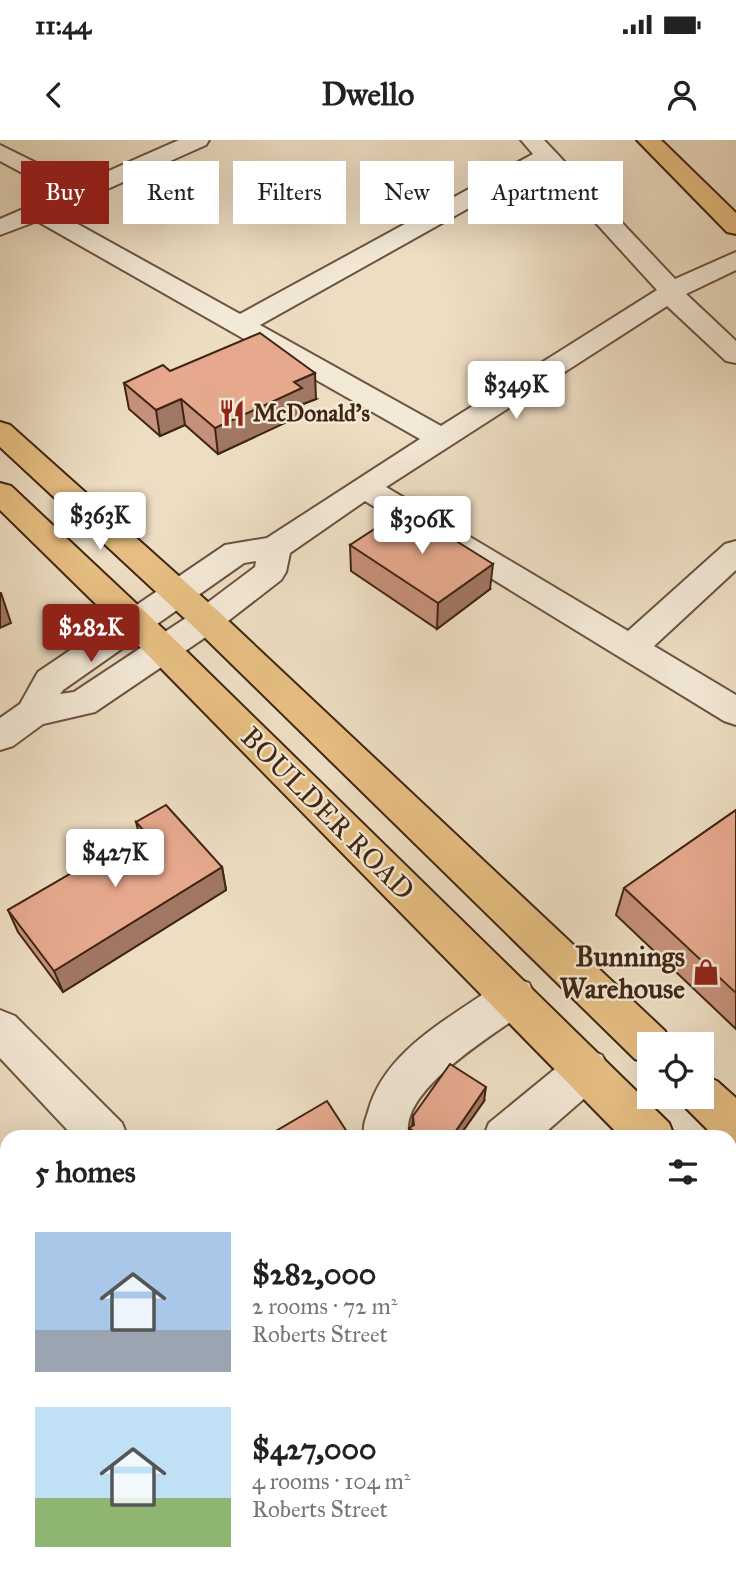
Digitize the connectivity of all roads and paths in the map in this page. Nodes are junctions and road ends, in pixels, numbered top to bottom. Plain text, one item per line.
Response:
1 (198, 140) edge
2 (648, 140) edge
3 (539, 148) edge
4 (0, 152) edge
5 (21, 163) edge
6 (109, 179) edge
7 (21, 218) edge
8 (60, 224) edge
9 (736, 227) edge
10 (0, 228) edge
11 (736, 260) edge
12 (673, 291) junction
13 (239, 326) junction
14 (736, 355) edge
15 (0, 431) edge
16 (442, 439) junction
17 (364, 487) junction
18 (0, 493) edge
19 (275, 548) junction
20 (736, 552) edge
21 (177, 593) junction
22 (207, 620) junction
23 (135, 621) junction
24 (631, 648) junction
25 (163, 649) junction
26 (736, 712) edge
27 (33, 713) junction
28 (0, 736) edge
29 (514, 996) junction
30 (0, 1030) edge
31 (637, 1033) edge
32 (587, 1069) junction
33 (714, 1106) edge
34 (736, 1127) edge
35 (98, 1130) edge
36 (385, 1130) edge
37 (515, 1130) edge
38 (645, 1130) edge

1 - 6 street
2 - 9 main road
3 - 12 street
3 - 13 street
4 - 5 street
7 - 10 street
8 - 13 street
11 - 12 street
12 - 14 street
12 - 16 street
13 - 16 street
15 - 21 main road, BOULDER ROAD
16 - 17 street
17 - 19 street
17 - 24 street
18 - 23 main road, BOULDER ROAD
19 - 21 street
19 - 22 street
20 - 24 street
21 - 22 main road, BOULDER ROAD
21 - 23 street
22 - 25 street
22 - 31 main road, BOULDER ROAD
23 - 25 main road, BOULDER ROAD
23 - 27 street
24 - 26 street
25 - 27 street
25 - 29 main road, BOULDER ROAD
27 - 28 street
29 - 32 main road, BOULDER ROAD
29 - 36 street
30 - 35 street
32 - 37 street
32 - 38 main road, BOULDER ROAD
33 - 34 main road

